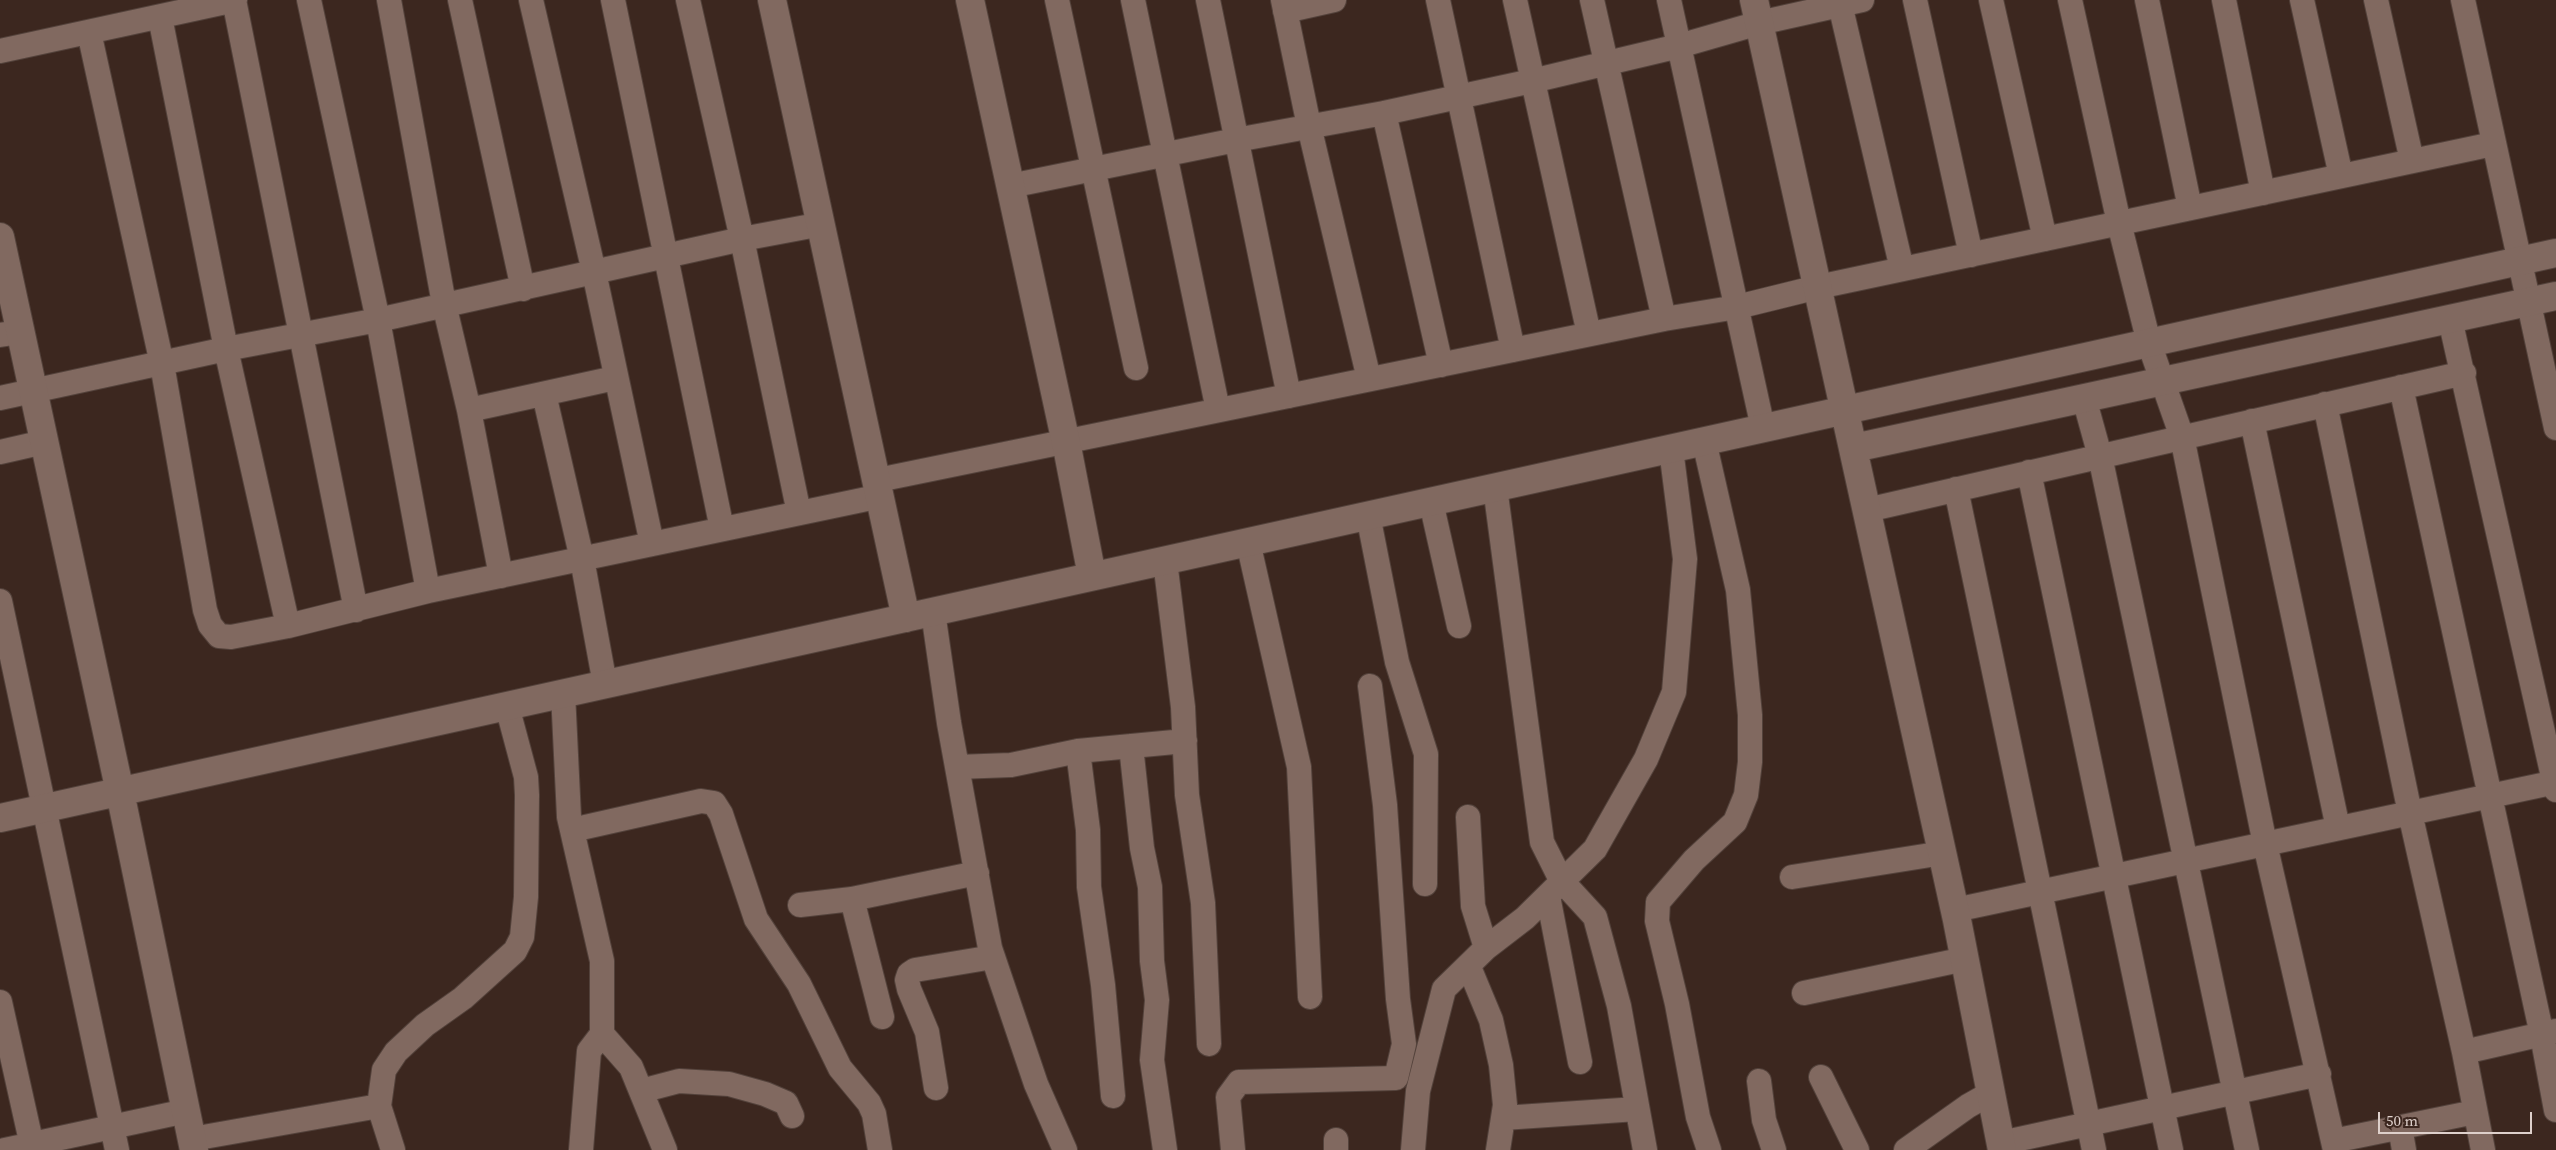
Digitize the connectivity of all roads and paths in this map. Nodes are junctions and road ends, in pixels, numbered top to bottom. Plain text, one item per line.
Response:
1 (234, 0) edge
2 (309, 0) edge
3 (389, 0) edge
4 (460, 0) edge
5 (531, 0) edge
6 (613, 0) edge
7 (688, 0) edge
8 (772, 0) edge
9 (970, 0) edge
10 (1057, 0) edge
11 (1133, 0) edge
12 (1208, 0) edge
13 (1334, 0) edge
14 (1438, 0) edge
15 (1514, 0) edge
16 (1592, 0) edge
17 (1669, 0) edge
18 (1915, 0) edge
19 (1991, 0) edge
20 (2070, 0) edge
21 (2147, 0) edge
22 (2224, 0) edge
23 (2302, 0) edge
24 (2376, 0) edge
25 (2463, 0) edge
26 (1847, 2) edge
27 (1284, 5) edge
28 (1757, 12) edge
29 (160, 16) junction
30 (89, 32) junction
31 (1679, 46) junction
32 (0, 51) edge
33 (1606, 64) junction
34 (1532, 81) junction
35 (1460, 97) junction
36 (1384, 113) junction
37 (1309, 126) junction
38 (1236, 140) junction
39 (2493, 144) junction
40 (1166, 155) junction
41 (2412, 161) junction
42 (1093, 169) junction
43 (2341, 176) junction
44 (1010, 186) junction
45 (2263, 193) junction
46 (2190, 208) junction
47 (2119, 223) junction
48 (822, 224) junction
49 (742, 239) junction
50 (2045, 239) junction
51 (1, 245) edge
52 (2556, 253) edge
53 (666, 255) junction
54 (1971, 255) junction
55 (2519, 261) junction
56 (1902, 269) junction
57 (594, 272) junction
58 (1818, 287) junction
59 (522, 289) junction
60 (2556, 296) edge
61 (2528, 302) junction
62 (444, 304) junction
63 (1737, 308) junction
64 (1664, 319) junction
65 (2450, 319) junction
66 (378, 320) junction
67 (10, 334) edge
68 (1589, 334) junction
69 (300, 335) junction
70 (2149, 343) junction
71 (226, 349) junction
72 (1513, 350) junction
73 (162, 364) junction
74 (1441, 365) junction
75 (1136, 368) dead end
76 (2464, 373) junction
77 (616, 378) junction
78 (1369, 379) junction
79 (2162, 381) junction
80 (2401, 387) junction
81 (33, 392) junction
82 (544, 394) junction
83 (1289, 396) junction
84 (0, 398) edge
85 (2084, 398) junction
86 (2326, 404) junction
87 (469, 410) junction
88 (1218, 410) junction
89 (1845, 410) junction
90 (2252, 421) junction
91 (1763, 428) junction
92 (2556, 428) edge
93 (2182, 437) junction
94 (1704, 441) junction
95 (44, 442) junction
96 (1066, 442) junction
97 (1671, 448) junction
98 (1854, 448) junction
99 (0, 452) edge
100 (2100, 456) junction
101 (2029, 472) junction
102 (1496, 487) junction
103 (880, 488) junction
104 (1956, 489) junction
105 (1430, 502) junction
106 (1867, 510) junction
107 (799, 513) junction
108 (1368, 515) junction
109 (722, 529) junction
110 (1248, 542) junction
111 (652, 544) junction
112 (582, 559) junction
113 (1165, 561) junction
114 (501, 576) junction
115 (1092, 576) junction
116 (428, 591) junction
117 (0, 601) edge
118 (356, 610) junction
119 (933, 612) junction
120 (906, 618) junction
121 (288, 626) junction
122 (1459, 626) dead end
123 (605, 684) junction
124 (1370, 686) dead end
125 (563, 694) junction
126 (507, 706) junction
127 (1185, 740) junction
128 (1131, 746) junction
129 (1078, 751) junction
130 (957, 767) junction
131 (2555, 785) edge
132 (120, 792) junction
133 (2488, 796) junction
134 (46, 808) junction
135 (2410, 813) junction
136 (1468, 817) dead end
137 (0, 818) edge
138 (2338, 828) junction
139 (572, 830) junction
140 (2265, 844) junction
141 (1943, 853) junction
142 (2186, 861) junction
143 (976, 873) junction
144 (2113, 876) junction
145 (1792, 877) dead end
146 (1425, 884) dead end
147 (1555, 888) junction
148 (2041, 892) junction
149 (852, 899) junction
150 (800, 905) dead end
151 (1955, 910) junction
152 (1486, 948) junction
153 (993, 956) junction
154 (1965, 959) junction
155 (1469, 967) junction
156 (1804, 993) dead end
157 (1310, 997) dead end
158 (0, 1002) edge
159 (882, 1018) dead end
160 (2549, 1033) edge
161 (602, 1034) junction
162 (1209, 1044) dead end
163 (2464, 1052) junction
164 (1580, 1062) dead end
165 (2319, 1074) junction
166 (1821, 1077) dead end
167 (1759, 1081) dead end
168 (936, 1088) dead end
169 (641, 1091) junction
170 (2234, 1092) junction
171 (1991, 1094) junction
172 (1113, 1096) dead end
173 (379, 1106) junction
174 (2162, 1108) junction
175 (1637, 1109) junction
176 (2556, 1110) edge
177 (186, 1111) junction
178 (2475, 1112) junction
179 (792, 1116) dead end
180 (1503, 1118) junction
181 (2088, 1124) junction
182 (112, 1127) junction
183 (2402, 1139) edge
184 (193, 1145) edge
185 (2334, 1145) edge
186 (32, 1147) edge
187 (2002, 1147) edge
188 (5, 1150) edge
189 (117, 1150) edge
190 (393, 1150) edge
191 (581, 1150) edge
192 (665, 1150) edge
193 (880, 1150) edge
194 (1065, 1150) edge
195 (1164, 1150) edge
196 (1233, 1150) edge
197 (1412, 1150) edge
198 (1498, 1150) edge
199 (1645, 1150) edge
200 (1709, 1150) edge
201 (1774, 1150) edge
202 (1858, 1150) edge
203 (1906, 1150) edge
204 (2094, 1150) edge
205 (2171, 1150) edge
206 (2247, 1150) edge
207 (2484, 1150) edge

1 - 29 street
1 - 69 street
2 - 66 street
3 - 62 street
4 - 59 street
5 - 57 street
6 - 53 street
7 - 49 street
8 - 48 street
9 - 44 street
10 - 42 street
11 - 40 street
12 - 38 street
13 - 27 street
14 - 35 street
15 - 34 street
16 - 33 street
17 - 31 street
18 - 54 street
19 - 50 street
20 - 47 street
21 - 46 street
22 - 45 street
23 - 43 street
24 - 41 street
25 - 39 street
26 - 28 street
26 - 56 street
27 - 37 street
28 - 31 street
28 - 58 street
29 - 30 street
29 - 71 street
30 - 32 street
30 - 73 street
31 - 33 street
31 - 63 street
33 - 34 street
33 - 64 street
34 - 35 street
34 - 68 street
35 - 36 street
35 - 72 street
36 - 37 street
36 - 74 street
37 - 38 street
37 - 78 street
38 - 40 street
38 - 83 street
39 - 41 street
39 - 55 street
40 - 42 street
40 - 88 street
41 - 43 street
42 - 44 street
42 - 75 street
43 - 45 street
44 - 96 street
45 - 46 street
46 - 47 street
47 - 50 street
47 - 70 street
48 - 49 street
48 - 103 street
49 - 53 street
49 - 107 street
50 - 54 street
51 - 67 street
52 - 55 street
53 - 57 street
53 - 109 street
54 - 56 street
55 - 61 street
55 - 70 street
56 - 58 street
57 - 59 street
57 - 77 street
58 - 63 street
58 - 89 street
59 - 62 street
60 - 61 street
61 - 65 street
61 - 92 street
62 - 66 street
62 - 87 street
63 - 64 street
63 - 91 street
64 - 68 street
65 - 76 street
65 - 79 street
66 - 69 street
66 - 116 street
67 - 81 street
68 - 72 street
69 - 71 street
69 - 118 street
70 - 79 street
70 - 89 street
71 - 73 street
71 - 121 street
72 - 74 street
73 - 81 street
73 - 121 street
74 - 78 street
76 - 80 street
76 - 131 street
77 - 82 street
77 - 111 street
78 - 83 street
79 - 85 street
79 - 93 street
80 - 86 street
80 - 133 street
81 - 84 street
81 - 95 street
82 - 87 street
82 - 112 street
83 - 88 street
85 - 98 street
85 - 100 street
86 - 90 street
86 - 135 street
87 - 114 street
88 - 96 street
89 - 91 street
89 - 98 street
90 - 93 street
90 - 138 street
91 - 94 street
93 - 100 street
93 - 140 street
94 - 97 street
94 - 200 street
95 - 99 street
95 - 132 street
96 - 103 street
96 - 115 street
97 - 102 street
97 - 147 street
98 - 106 street
100 - 101 street
100 - 142 street
101 - 104 street
101 - 144 street
102 - 105 street
102 - 147 street
103 - 107 street
103 - 120 street
104 - 106 street
104 - 148 street
105 - 108 street
105 - 122 street
106 - 141 street
107 - 109 street
108 - 110 street
108 - 146 street
109 - 111 street
110 - 113 street
110 - 157 street
111 - 112 street
112 - 114 street
112 - 123 street
113 - 115 street
113 - 127 street
114 - 116 street
115 - 119 street
116 - 118 street
117 - 134 street
118 - 121 street
119 - 120 street
119 - 130 street
120 - 123 street
123 - 125 street
124 - 196 street
125 - 126 street
125 - 139 street
126 - 132 street
126 - 173 street
127 - 128 street
127 - 162 street
128 - 129 street
128 - 195 street
129 - 130 street
129 - 172 street
130 - 143 street
131 - 133 street
132 - 134 street
132 - 177 street
133 - 135 street
133 - 160 street
134 - 137 street
134 - 182 street
135 - 138 street
135 - 163 street
136 - 152 street
138 - 140 street
139 - 161 street
139 - 193 street
140 - 142 street
140 - 165 street
141 - 145 street
141 - 151 street
142 - 144 street
142 - 170 street
143 - 149 street
143 - 153 street
144 - 148 street
144 - 174 street
147 - 152 street
147 - 164 street
147 - 175 street
148 - 151 street
148 - 181 street
149 - 150 street
149 - 159 street
151 - 154 street
152 - 155 street
153 - 168 street
153 - 194 street
154 - 156 street
154 - 171 street
155 - 180 street
155 - 197 street
158 - 186 street
160 - 163 street
160 - 176 street
161 - 169 street
161 - 191 street
163 - 178 street
165 - 170 street
165 - 185 street
166 - 202 street
167 - 201 street
169 - 179 street
169 - 192 street
170 - 174 street
170 - 206 street
171 - 187 street
171 - 203 street
173 - 184 street
173 - 190 street
174 - 181 street
174 - 205 street
175 - 180 street
175 - 199 street
177 - 182 street
177 - 184 street
178 - 183 street
178 - 207 street
180 - 198 street
181 - 187 street
181 - 204 street
182 - 186 street
182 - 189 street
183 - 185 street
186 - 188 street

